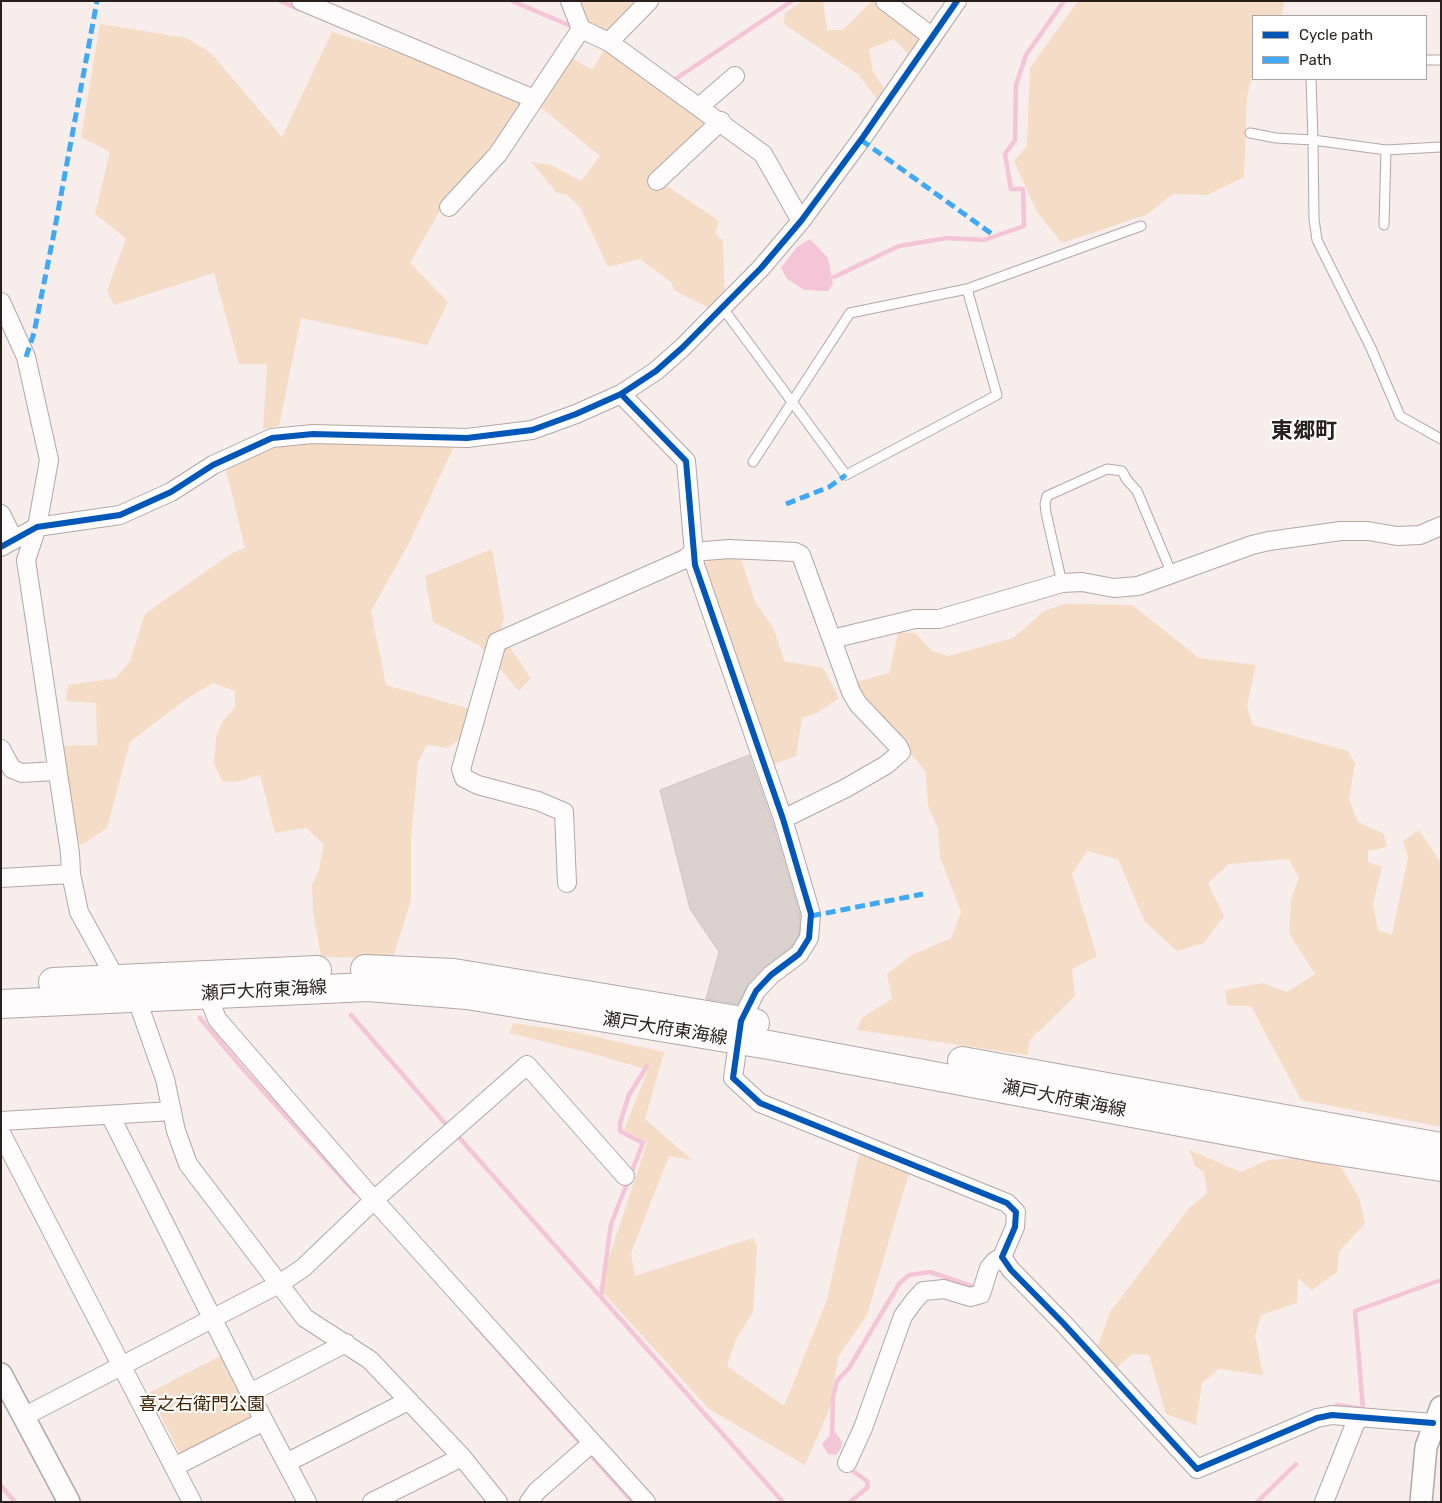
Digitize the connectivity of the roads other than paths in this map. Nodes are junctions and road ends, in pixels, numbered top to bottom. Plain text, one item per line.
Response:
1 (301, 1) edge
2 (570, 1) edge
3 (649, 1) edge
4 (885, 1) edge
5 (957, 1) edge
6 (581, 29) junction
7 (931, 36) junction
8 (609, 42) junction
9 (1427, 60) edge
10 (1441, 60) edge
11 (735, 76) dead end
12 (1311, 80) edge
13 (534, 99) junction
14 (700, 106) junction
15 (720, 121) junction
16 (1250, 133) dead end
17 (1313, 140) junction
18 (1441, 147) edge
19 (1386, 150) junction
20 (657, 181) dead end
21 (449, 208) dead end
22 (801, 221) junction
23 (1384, 225) dead end
24 (1141, 226) dead end
25 (967, 289) junction
26 (1, 302) edge
27 (722, 307) junction
28 (621, 394) junction
29 (792, 400) junction
30 (1441, 439) edge
31 (753, 462) dead end
32 (1, 514) edge
33 (37, 526) junction
34 (1441, 526) edge
35 (8, 544) edge
36 (693, 552) junction
37 (1172, 574) junction
38 (1062, 583) junction
39 (832, 639) junction
40 (1, 748) edge
41 (56, 771) junction
42 (783, 819) junction
43 (71, 874) junction
44 (1, 878) edge
45 (567, 883) dead end
46 (116, 979) junction
47 (1, 984) edge
48 (207, 993) junction
49 (136, 997) junction
50 (1, 1004) edge
51 (739, 1030) junction
52 (172, 1111) junction
53 (110, 1115) junction
54 (1, 1121) edge
55 (1, 1133) edge
56 (1441, 1147) edge
57 (1441, 1167) edge
58 (625, 1176) dead end
59 (374, 1200) junction
60 (1002, 1258) junction
61 (279, 1284) junction
62 (214, 1318) junction
63 (346, 1343) junction
64 (122, 1367) junction
65 (1, 1374) edge
66 (250, 1394) junction
67 (408, 1401) junction
68 (1437, 1415) edge
69 (23, 1416) junction
70 (1357, 1419) junction
71 (264, 1421) junction
72 (592, 1443) junction
73 (462, 1457) junction
74 (286, 1463) junction
75 (847, 1463) dead end
76 (174, 1467) junction
77 (69, 1502) edge
78 (192, 1502) edge
79 (307, 1502) edge
80 (372, 1502) edge
81 (498, 1502) edge
82 (529, 1502) edge
83 (646, 1502) edge
84 (1324, 1502) edge
85 (1421, 1502) edge

1 - 13 street
2 - 6 street
3 - 8 street
4 - 7 street
5 - 7 street
6 - 8 street
6 - 13 street
7 - 22 street
8 - 14 street
9 - 10 lane
11 - 14 street
12 - 17 lane
13 - 21 street
14 - 15 street
15 - 20 street
15 - 22 street
16 - 17 lane
17 - 19 lane
17 - 30 lane
18 - 19 lane
19 - 23 lane
22 - 27 street
24 - 25 lane
25 - 29 lane
25 - 29 lane
26 - 33 street
27 - 28 street
27 - 29 lane
28 - 33 street
28 - 36 street
29 - 31 lane
32 - 35 street
33 - 35 street
33 - 41 street
34 - 37 street
36 - 39 street
36 - 42 street
36 - 45 street
37 - 38 street
37 - 38 lane
38 - 39 street
39 - 42 street
40 - 41 street
41 - 43 street
42 - 51 street
43 - 44 street
43 - 46 street
46 - 47 main road, 瀬戸大府東海線
46 - 51 main road, 瀬戸大府東海線
48 - 49 main road, 瀬戸大府東海線
48 - 51 main road, 瀬戸大府東海線
48 - 59 street
49 - 50 main road, 瀬戸大府東海線
49 - 52 street
51 - 56 main road, 瀬戸大府東海線
51 - 57 main road, 瀬戸大府東海線
51 - 60 street
52 - 53 street
52 - 61 street
53 - 54 street
53 - 62 street
55 - 64 street
58 - 59 street
59 - 61 street
59 - 72 street
60 - 70 street
60 - 75 street
61 - 62 street
61 - 63 street
62 - 64 street
62 - 66 street
63 - 66 street
63 - 67 street
64 - 69 street
64 - 76 street
65 - 69 street
66 - 71 street
67 - 73 street
67 - 74 street
68 - 70 street
68 - 85 street
69 - 77 street
70 - 84 street
71 - 74 street
71 - 76 street
72 - 82 street
72 - 83 street
73 - 80 street
73 - 81 street
74 - 79 street
76 - 78 street

